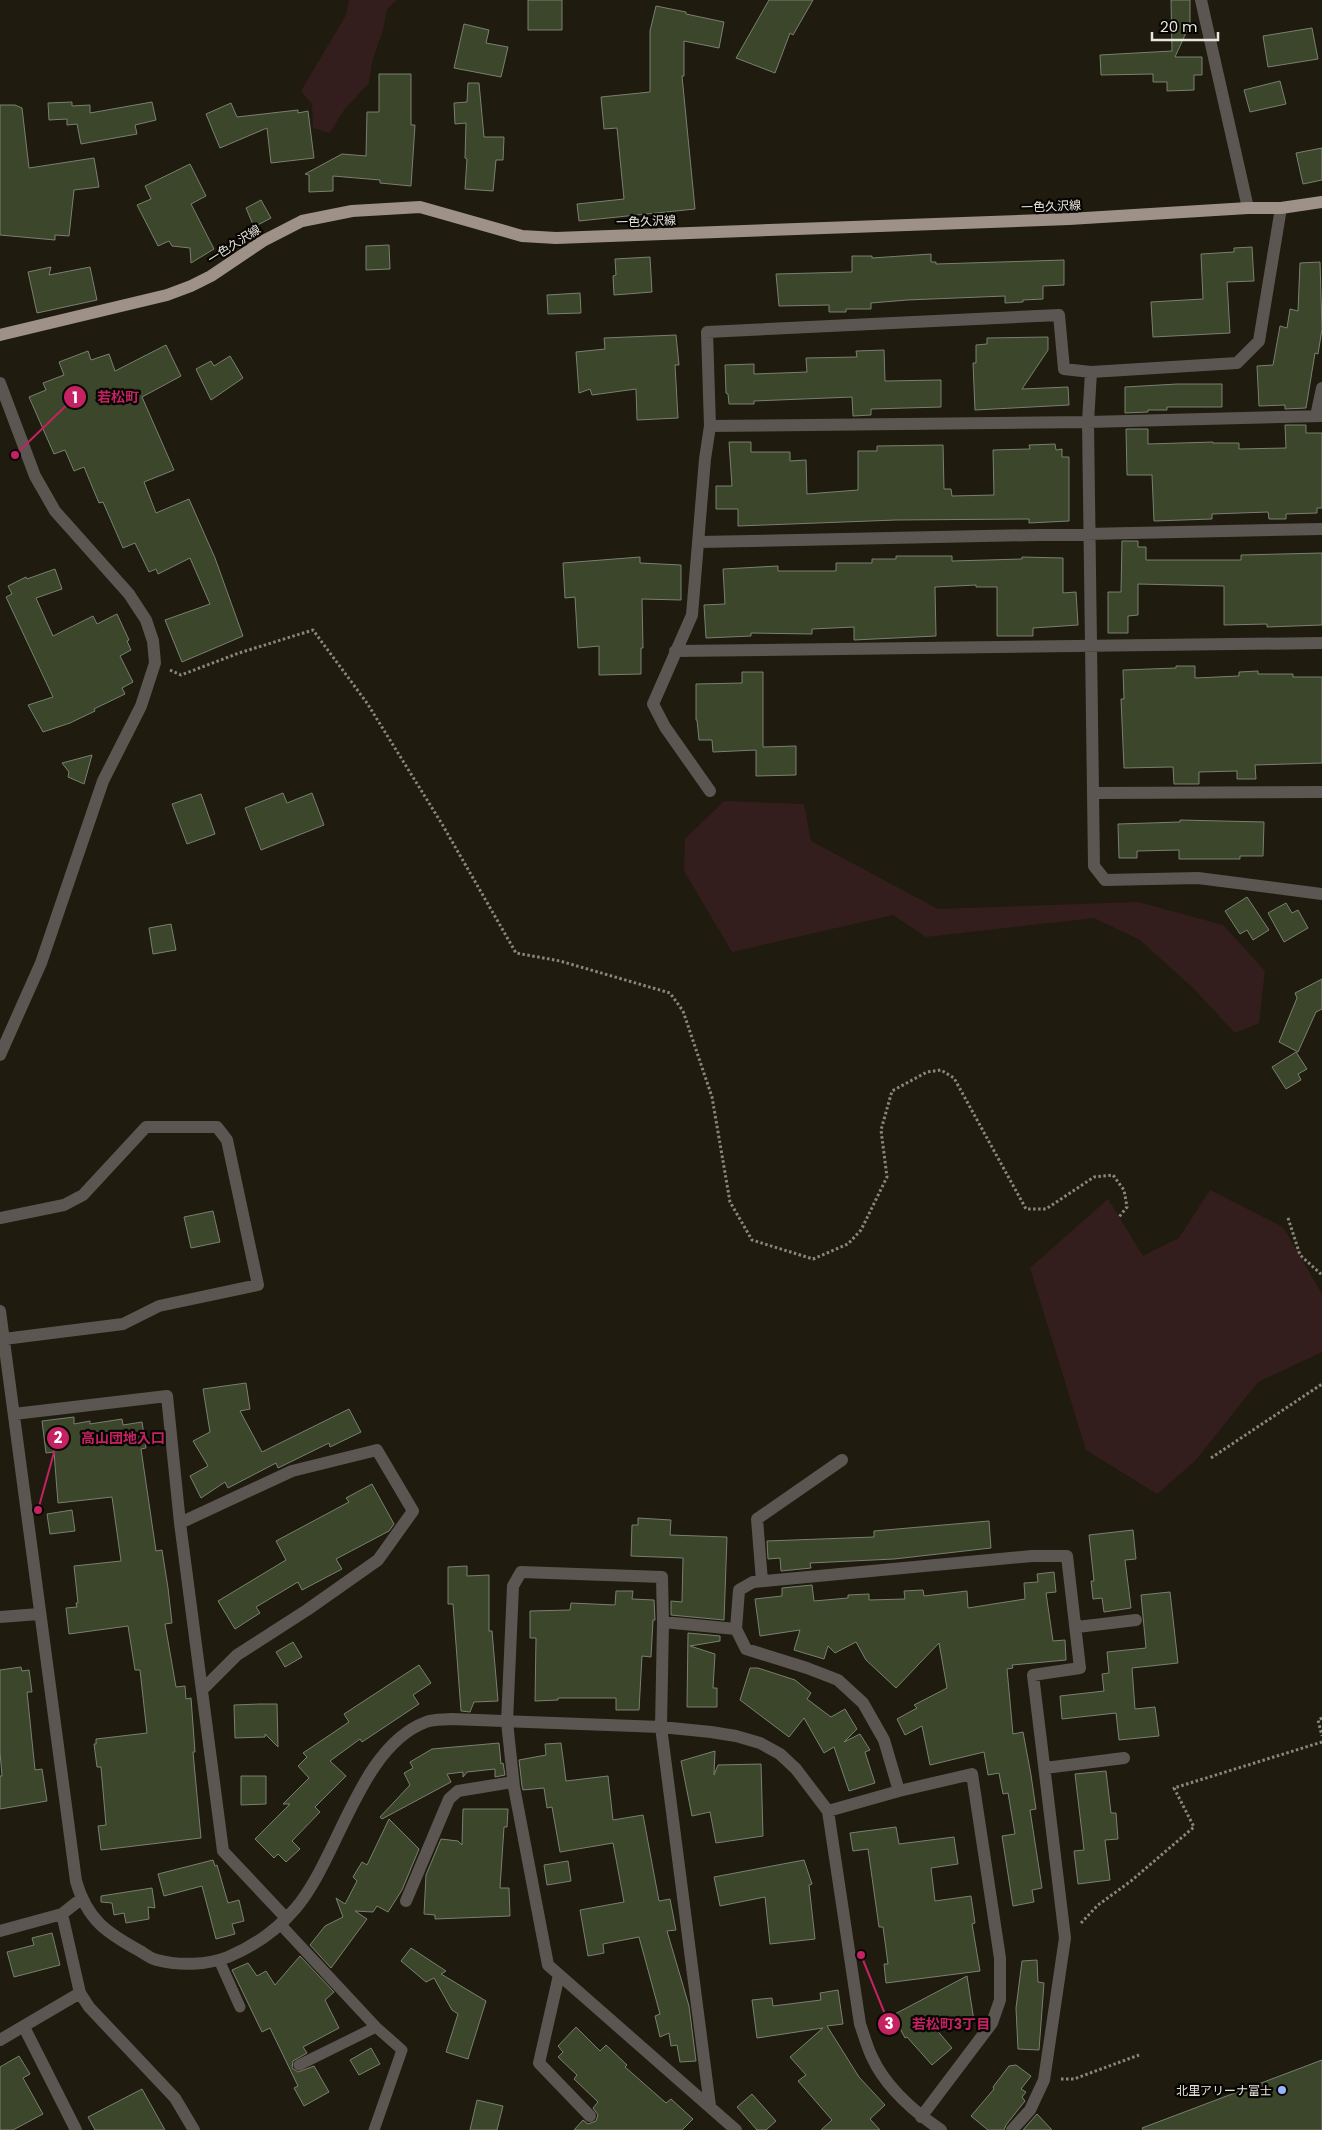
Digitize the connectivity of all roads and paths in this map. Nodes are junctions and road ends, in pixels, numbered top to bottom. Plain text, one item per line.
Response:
1 (1201, 0) edge
2 (1322, 202) edge
3 (1248, 208) junction
4 (1281, 208) junction
5 (0, 336) edge
6 (1092, 372) junction
7 (0, 383) edge
8 (1322, 388) edge
9 (1319, 416) edge
10 (1088, 422) junction
11 (710, 426) junction
12 (1322, 529) edge
13 (1088, 534) junction
14 (699, 542) junction
15 (1322, 643) edge
16 (1091, 647) junction
17 (675, 652) junction
18 (155, 663) junction
19 (710, 791) dead end
20 (1322, 792) edge
21 (1094, 793) junction
22 (1322, 894) edge
23 (0, 1056) edge
24 (1119, 1217) dead end
25 (0, 1218) edge
26 (1288, 1218) dead end
27 (1322, 1275) edge
28 (0, 1312) edge
29 (3, 1344) edge
30 (1322, 1384) edge
31 (14, 1414) junction
32 (1211, 1458) dead end
33 (842, 1460) dead end
34 (180, 1523) junction
35 (762, 1581) junction
36 (39, 1614) junction
37 (0, 1617) edge
38 (1136, 1620) dead end
39 (663, 1622) junction
40 (1077, 1627) junction
41 (736, 1629) junction
42 (203, 1689) junction
43 (1322, 1718) edge
44 (506, 1722) junction
45 (661, 1727) junction
46 (1322, 1736) edge
47 (1322, 1742) edge
48 (1124, 1758) dead end
49 (1045, 1768) junction
50 (513, 1782) junction
51 (899, 1791) junction
52 (828, 1811) junction
53 (81, 1899) junction
54 (406, 1901) dead end
55 (62, 1914) junction
56 (283, 1921) junction
57 (0, 1931) edge
58 (1066, 1938) junction
59 (219, 1960) junction
60 (559, 1975) junction
61 (80, 1993) junction
62 (240, 2007) dead end
63 (376, 2026) junction
64 (24, 2027) junction
65 (0, 2040) edge
66 (1139, 2055) dead end
67 (299, 2065) dead end
68 (1044, 2080) junction
69 (710, 2106) junction
70 (590, 2116) dead end
71 (921, 2117) junction
72 (76, 2130) edge
73 (194, 2130) edge
74 (374, 2130) edge
75 (736, 2130) edge
76 (941, 2130) edge
77 (1012, 2130) edge

1 - 3 street
2 - 4 main road, 一色久沢線
3 - 4 main road, 一色久沢線
3 - 5 main road, 一色久沢線
4 - 6 street
6 - 10 street
6 - 11 street
7 - 18 street
8 - 9 street
9 - 10 street
10 - 11 street
10 - 13 street
11 - 14 street
12 - 13 street
13 - 14 street
13 - 16 street
14 - 17 street
15 - 16 street
16 - 17 street
16 - 21 street
17 - 19 street
18 - 23 street
18 - 24 path
20 - 21 street
21 - 22 street
25 - 29 street
26 - 27 path
28 - 29 street
29 - 31 street
30 - 32 path
31 - 34 street
31 - 36 street
33 - 35 street
34 - 42 street
34 - 42 street
35 - 40 street
35 - 41 street
36 - 37 street
36 - 53 street
38 - 40 street
39 - 41 street
39 - 44 street
39 - 45 street
40 - 49 street
41 - 51 street
42 - 56 street
43 - 46 path
44 - 45 street
44 - 50 street
44 - 56 street
45 - 52 street
45 - 69 street
47 - 58 path
48 - 49 street
49 - 58 street
50 - 54 street
50 - 60 street
51 - 52 street
51 - 71 street
52 - 71 street
53 - 55 street
53 - 59 street
55 - 57 street
55 - 61 street
56 - 59 street
56 - 63 lane
58 - 68 street
59 - 62 lane
60 - 69 street
60 - 70 street
61 - 64 street
61 - 73 street
63 - 67 lane
63 - 74 lane
64 - 65 street
64 - 72 street
66 - 68 path
68 - 77 street
69 - 75 street
71 - 76 street

